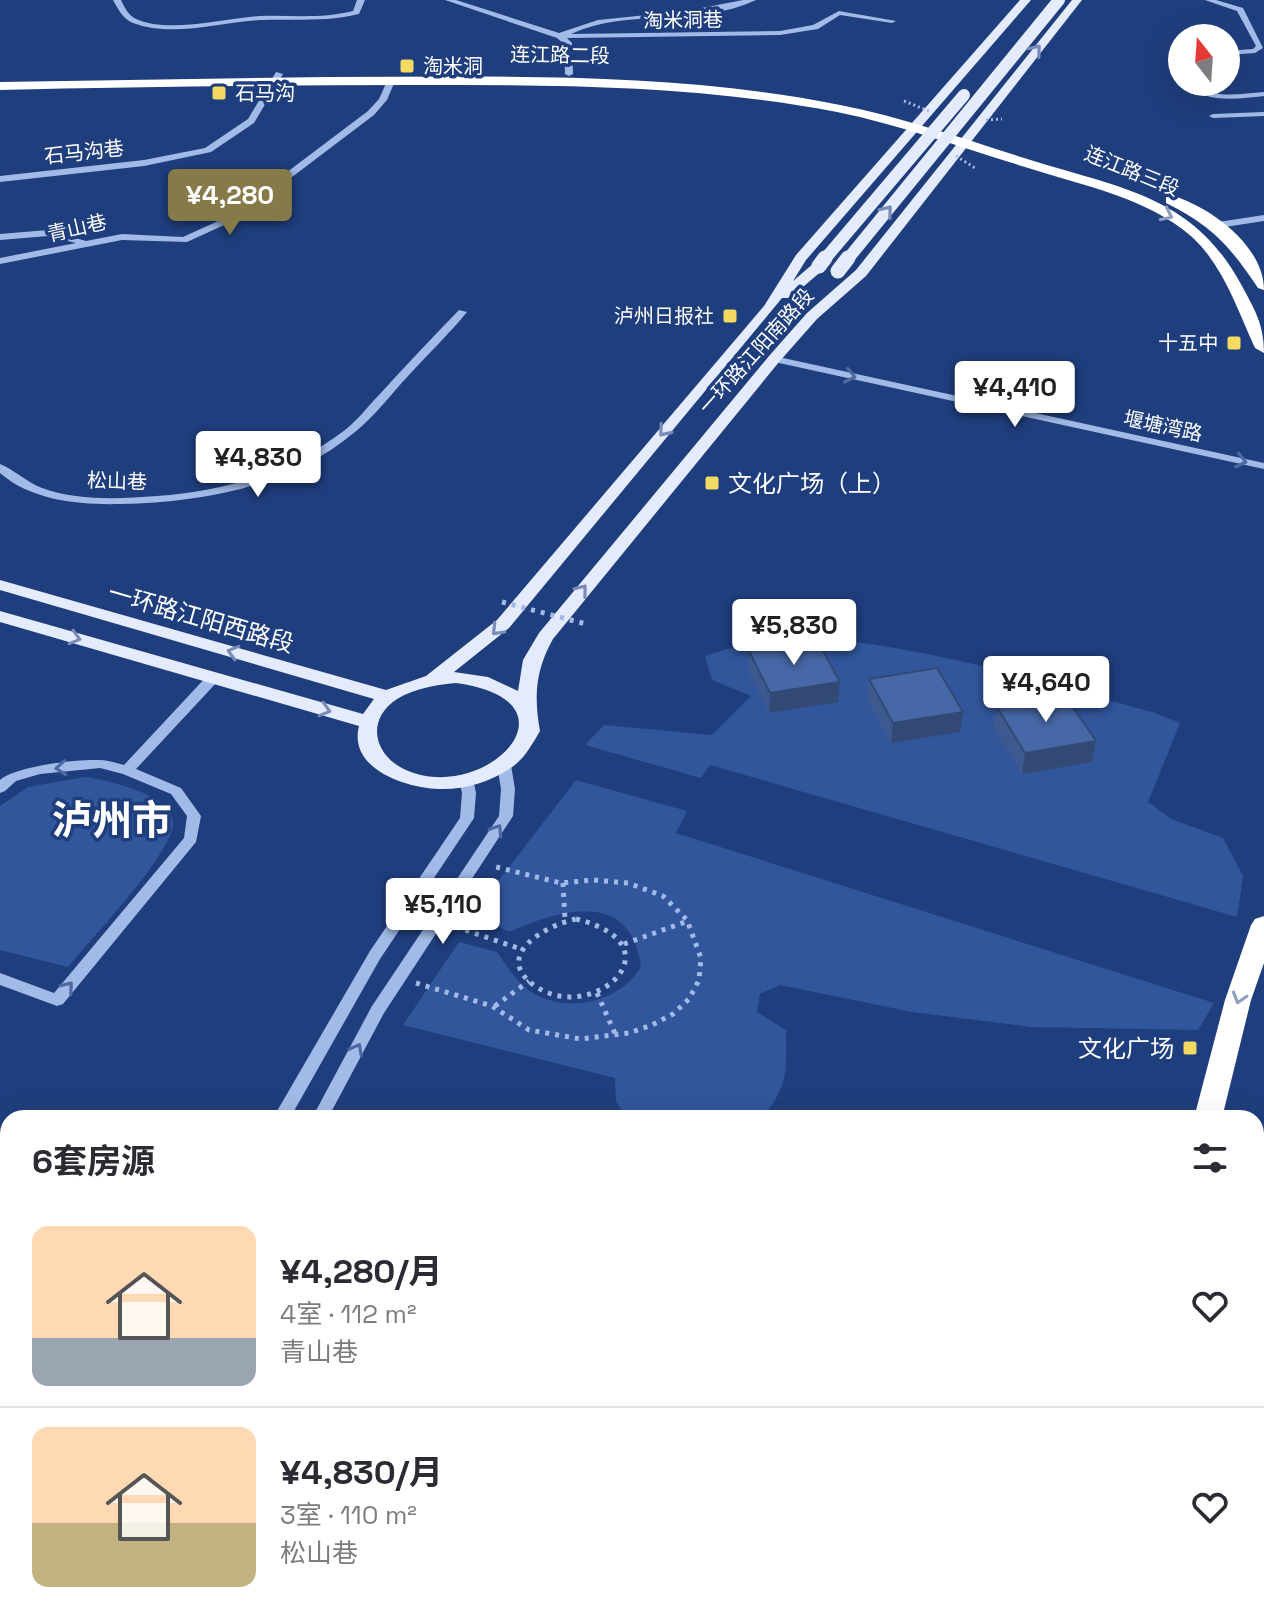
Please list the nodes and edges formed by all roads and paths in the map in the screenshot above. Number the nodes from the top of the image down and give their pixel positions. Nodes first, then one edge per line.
1 (117, 0) edge
2 (361, 0) edge
3 (449, 0) edge
4 (752, 0) edge
5 (1026, 0) edge
6 (1044, 0) edge
7 (1059, 0) edge
8 (1077, 0) edge
9 (1209, 0) edge
10 (892, 21) dead end
11 (560, 36) junction
12 (1240, 52) edge
13 (569, 74) junction
14 (0, 78) edge
15 (278, 78) junction
16 (391, 81) junction
17 (956, 83) junction
18 (0, 86) edge
19 (1004, 89) junction
20 (1264, 94) edge
21 (1240, 95) edge
22 (1264, 114) edge
23 (1213, 116) dead end
24 (922, 123) junction
25 (966, 138) junction
26 (889, 159) junction
27 (945, 166) junction
28 (0, 179) edge
29 (1264, 218) edge
30 (1218, 225) junction
31 (0, 237) edge
32 (84, 242) junction
33 (0, 261) edge
34 (1264, 285) edge
35 (769, 308) junction
36 (462, 312) dead end
37 (812, 316) junction
38 (1264, 348) edge
39 (774, 359) junction
40 (1264, 466) edge
41 (0, 467) edge
42 (0, 585) edge
43 (502, 602) dead end
44 (0, 616) edge
45 (586, 624) dead end
46 (213, 678) junction
47 (433, 679) junction
48 (388, 697) junction
49 (525, 707) junction
50 (368, 722) junction
51 (504, 765) junction
52 (127, 770) junction
53 (466, 779) junction
54 (0, 788) edge
55 (476, 863) junction
56 (563, 883) junction
57 (436, 920) junction
58 (565, 920) junction
59 (688, 921) junction
60 (1264, 925) edge
61 (624, 944) junction
62 (521, 949) junction
63 (399, 978) junction
64 (0, 979) edge
65 (529, 981) junction
66 (597, 993) junction
67 (495, 1006) junction
68 (616, 1036) junction
69 (286, 1110) edge
70 (324, 1110) edge
71 (1210, 1110) edge

1 - 2 street
3 - 11 street, 淘米洞巷
4 - 11 street
5 - 17 main road, 一环路江阳南路段
6 - 35 main road, bridge
37 -> 7 main road, bridge
19 -> 8 main road, 一环路江阳南路段
9 - 12 street
10 - 11 street, 淘米洞巷
11 - 13 street
13 - 15 highway, 连江路二段
13 - 24 highway, 连江路二段
14 - 15 highway, 连江路二段
15 - 16 highway, 连江路二段
15 - 18 highway, 连江路二段
15 - 28 street, 石马沟巷
16 - 24 highway, 连江路二段
16 - 32 street, 青山巷
17 - 19 main road
17 - 24 main road, 一环路江阳南路段
19 - 25 main road, 一环路江阳南路段
20 - 21 street
22 - 23 street
24 - 25 highway, 连江路二段
24 - 26 main road, 一环路江阳南路段
25 - 27 main road, 一环路江阳南路段
25 - 30 highway, 连江路三段
25 -> 38 highway, 连江路三段
26 - 27 main road
26 - 35 main road, 一环路江阳南路段
27 - 37 main road, 一环路江阳南路段
29 - 30 street
30 - 34 highway, 连江路三段
31 - 32 street
32 - 33 street, 青山巷
35 -> 47 main road, 一环路江阳南路段
36 - 41 street, 松山巷
37 - 39 main road, 一环路江阳南路段
39 -> 40 street, 堰塘湾路
49 -> 39 main road, 一环路江阳南路段
48 -> 42 main road, 一环路江阳西路段
43 - 45 path, bridge
44 -> 46 main road
46 -> 50 main road
46 - 52 street
47 - 48 main road
47 - 49 main road
48 - 50 main road
49 - 51 main road
50 - 53 main road
51 - 53 main road
55 -> 51 street
52 -> 54 street
64 -> 52 street
53 - 69 street
55 - 56 path
55 - 57 street
56 - 58 path
56 - 59 path
57 - 62 path
57 - 63 street
58 - 61 path
58 - 62 path
59 - 61 path
59 - 68 path
60 -> 71 highway
61 - 66 path
62 - 65 path
63 - 67 path
70 -> 63 street
65 - 66 path
65 - 67 path
66 - 68 path
67 - 68 path

